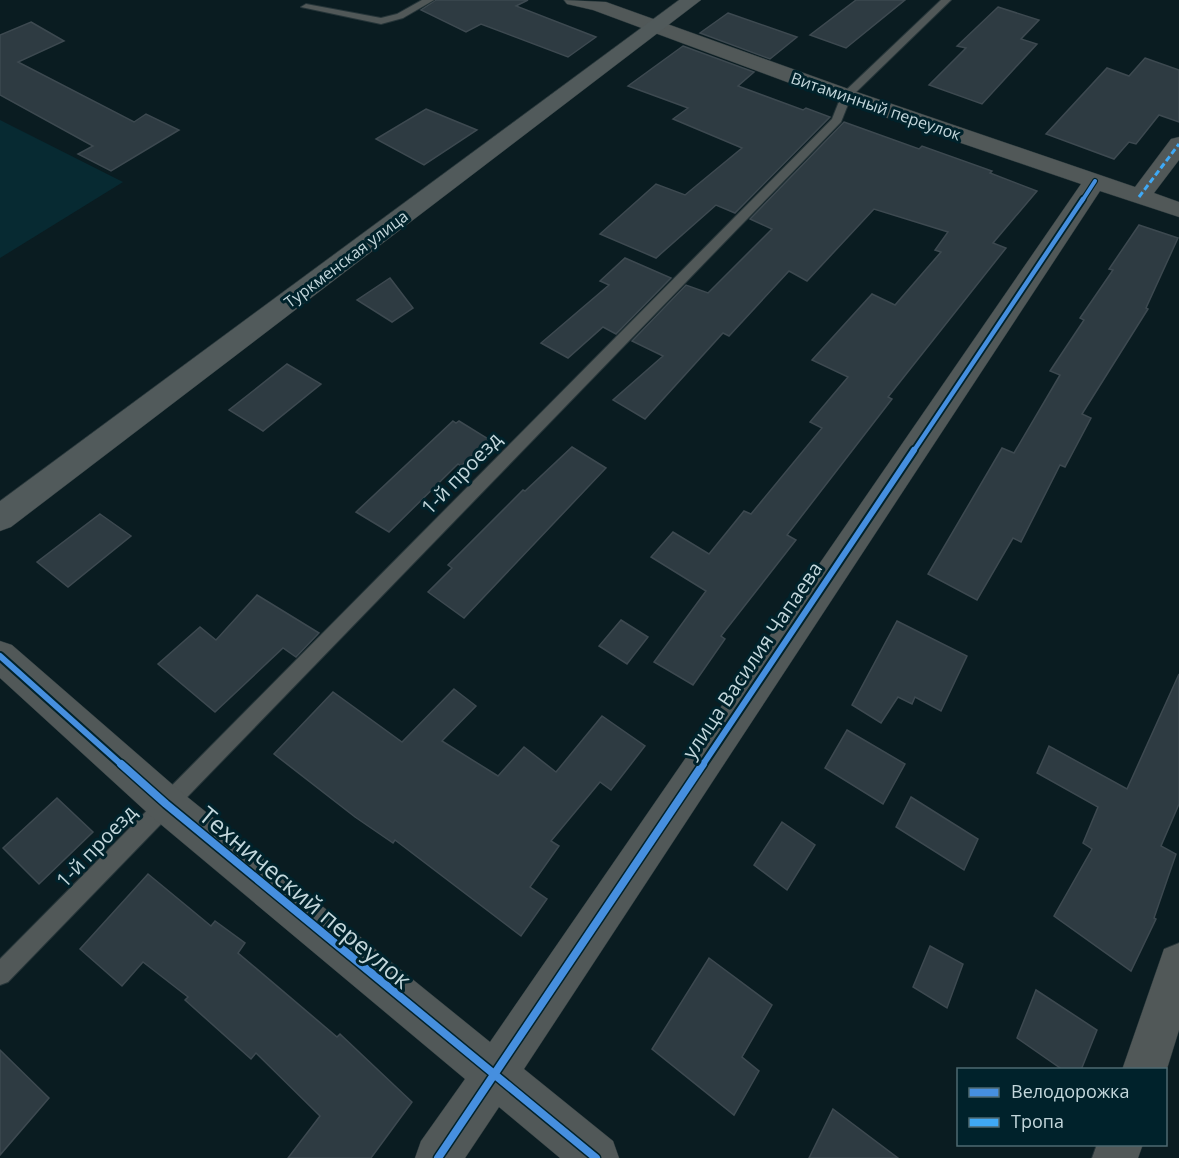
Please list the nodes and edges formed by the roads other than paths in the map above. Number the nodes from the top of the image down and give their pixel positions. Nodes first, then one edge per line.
1 (429, 0) edge
2 (574, 0) edge
3 (691, 0) edge
4 (946, 0) edge
5 (613, 6) edge
6 (306, 7) dead end
7 (655, 28) junction
8 (846, 96) junction
9 (1179, 144) edge
10 (1095, 181) junction
11 (1139, 197) junction
12 (1179, 210) edge
13 (0, 518) edge
14 (0, 656) edge
15 (166, 804) junction
16 (1179, 964) edge
17 (0, 974) edge
18 (1145, 1068) edge
19 (492, 1074) junction
20 (438, 1158) edge
21 (596, 1158) edge

1 - 6 lane
2 - 5 street, Витаминный переулок
3 - 7 main road, Туркменская улица
4 - 8 lane, 1-й проезд
5 - 7 street, Витаминный переулок
7 - 8 street, Витаминный переулок
7 - 13 main road, Туркменская улица
8 - 10 street, Витаминный переулок
8 - 15 lane, 1-й проезд
9 - 11 street
10 - 11 street, Витаминный переулок
10 - 19 street, улица Василия Чапаева
11 - 12 street, Витаминный переулок
14 - 15 street, Технический переулок
15 - 17 lane, 1-й проезд
15 - 19 street, Технический переулок
16 - 18 street
19 - 20 street, улица Василия Чапаева
19 - 21 street, Технический переулок

